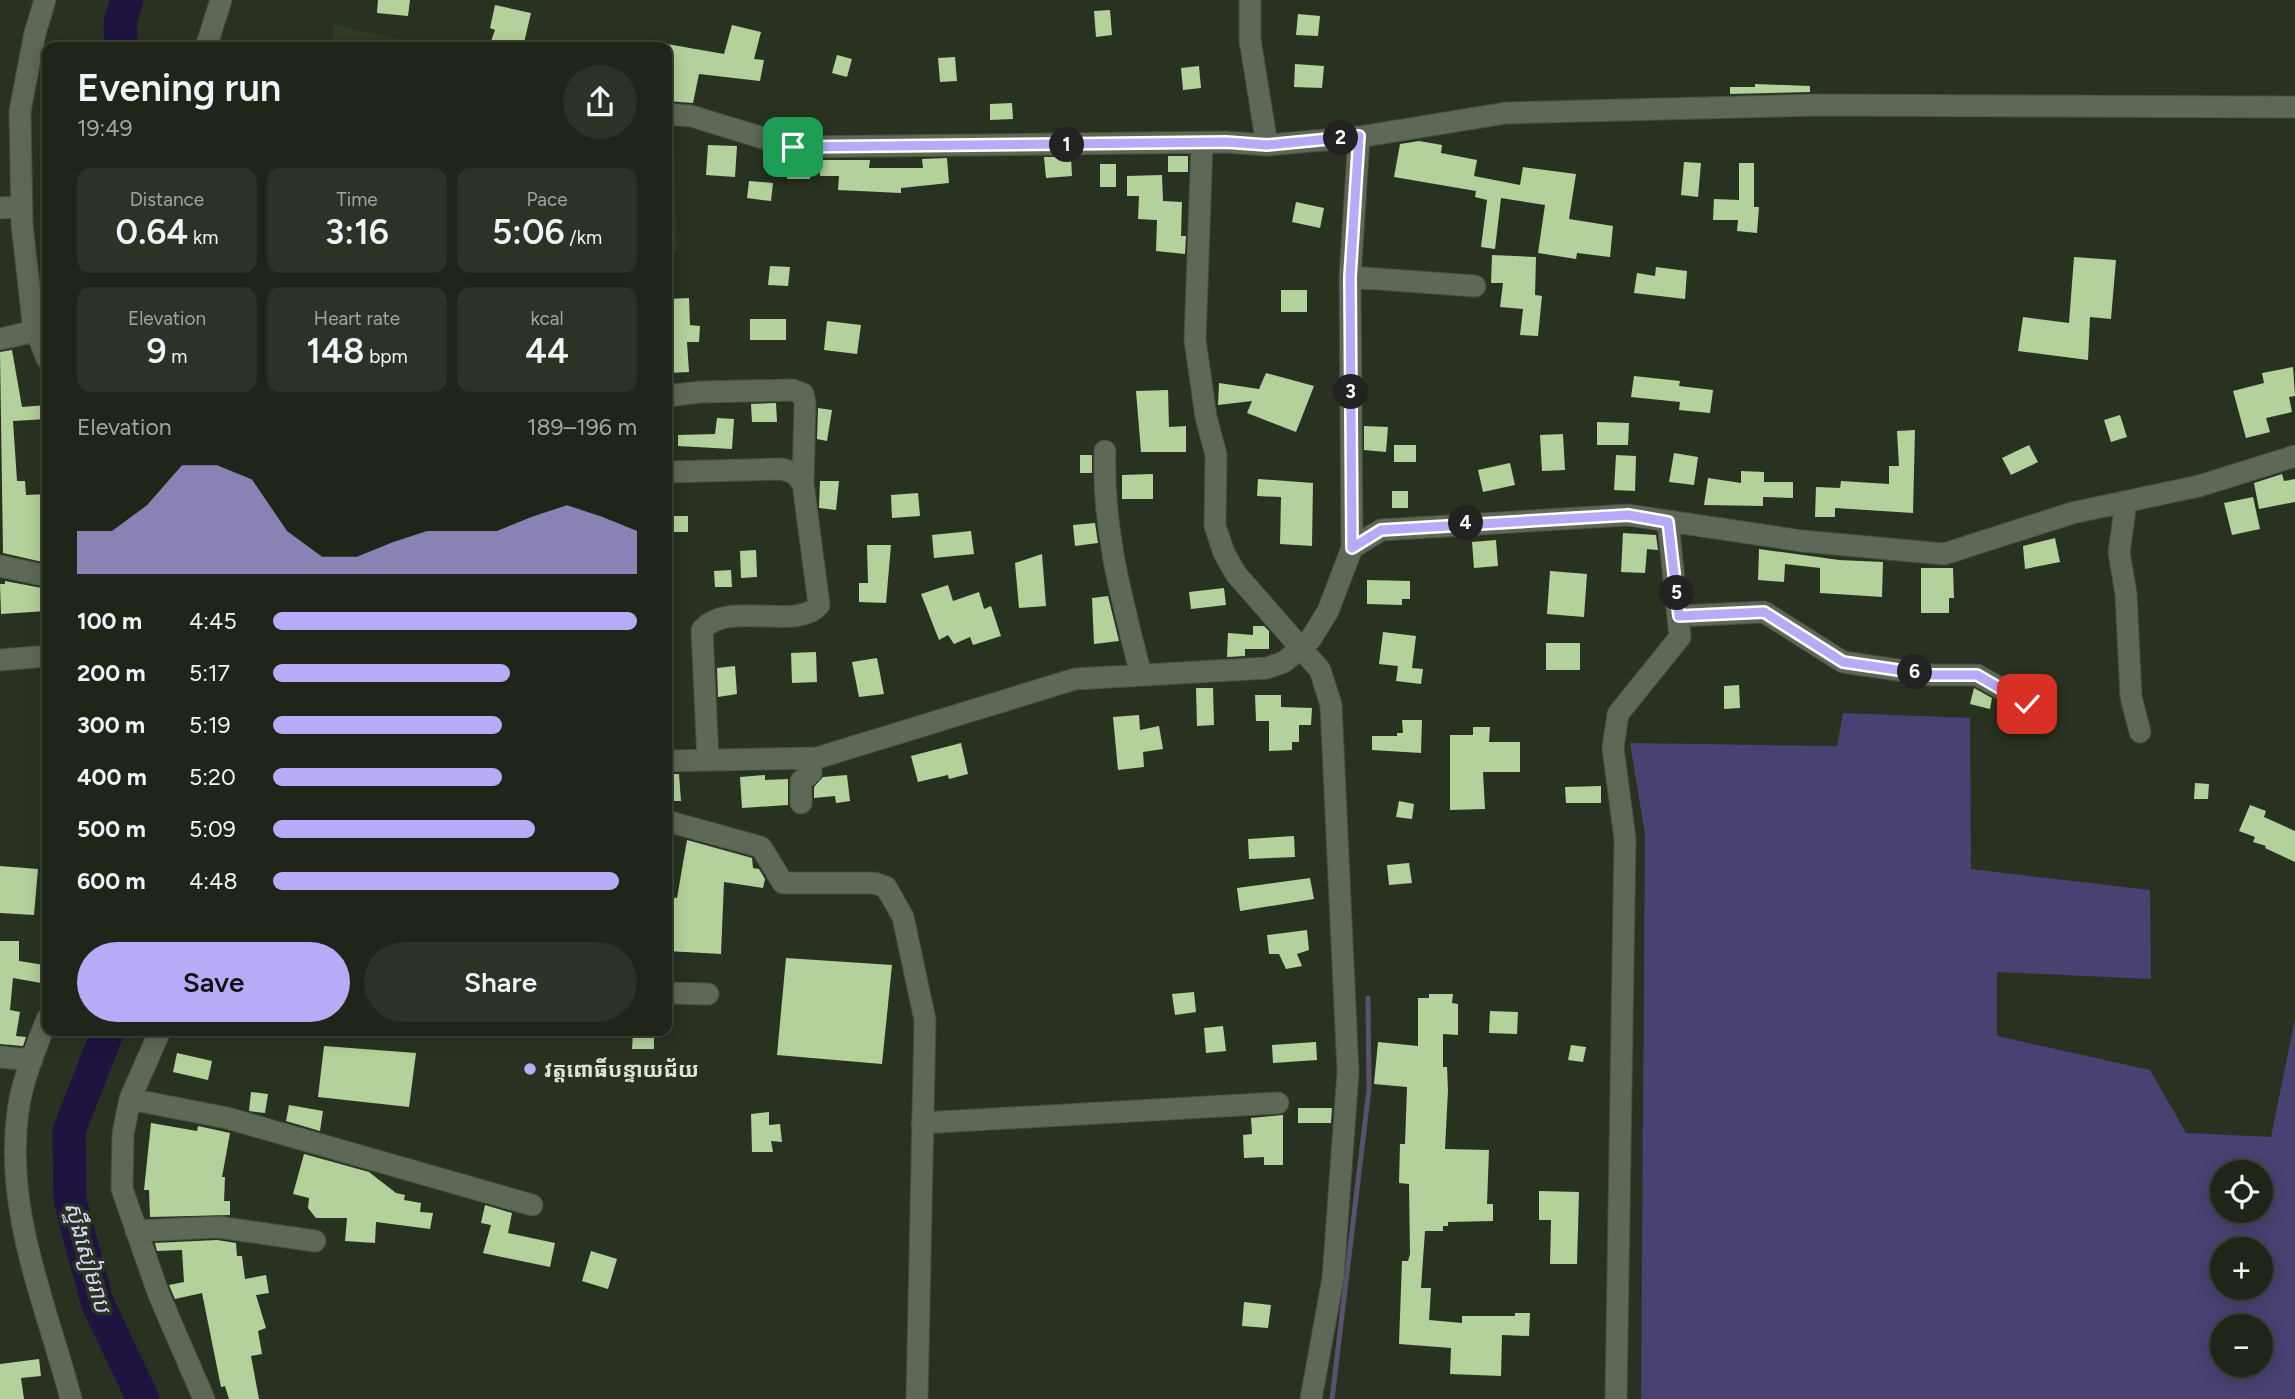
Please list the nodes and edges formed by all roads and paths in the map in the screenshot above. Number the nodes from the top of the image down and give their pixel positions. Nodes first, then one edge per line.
1 (45, 0) edge
2 (221, 0) edge
3 (1250, 0) edge
4 (208, 42) edge
5 (2295, 107) edge
6 (672, 114) edge
7 (1359, 136) junction
8 (1260, 141) junction
9 (1202, 144) junction
10 (22, 206) junction
11 (0, 208) edge
12 (1350, 277) junction
13 (1475, 286) dead end
14 (35, 331) junction
15 (0, 339) edge
16 (42, 347) edge
17 (672, 395) edge
18 (1105, 451) dead end
19 (2295, 456) edge
20 (672, 472) edge
21 (803, 483) junction
22 (2126, 503) junction
23 (1668, 522) junction
24 (1352, 548) junction
25 (0, 566) edge
26 (42, 575) edge
27 (1679, 616) junction
28 (1305, 644) junction
29 (42, 656) edge
30 (0, 660) edge
31 (1141, 675) junction
32 (2027, 704) dead end
33 (2140, 732) dead end
34 (811, 758) junction
35 (708, 760) junction
36 (672, 761) edge
37 (802, 803) dead end
38 (672, 822) edge
39 (672, 993) edge
40 (708, 994) dead end
41 (42, 1033) edge
42 (158, 1036) edge
43 (0, 1057) edge
44 (32, 1060) junction
45 (130, 1099) junction
46 (1278, 1103) dead end
47 (9, 1109) edge
48 (922, 1123) junction
49 (531, 1205) dead end
50 (136, 1231) junction
51 (315, 1241) dead end
52 (71, 1399) edge
53 (204, 1399) edge
54 (917, 1399) edge
55 (1311, 1399) edge
56 (1616, 1399) edge

1 - 10 street
2 - 4 street
3 - 8 street
5 - 7 street
6 - 9 street
7 - 8 street
7 - 12 street
8 - 9 street
9 - 28 street
10 - 11 street
10 - 14 street
12 - 13 street
12 - 24 street
14 - 15 street
14 - 16 street
17 - 21 street
18 - 31 street
19 - 22 street
20 - 21 street
21 - 35 street
22 - 23 street
22 - 33 street
23 - 24 street
23 - 27 street
24 - 28 street
25 - 26 street
27 - 32 street
27 - 56 street
28 - 31 street
28 - 55 street
29 - 30 street
31 - 34 street
34 - 35 street
34 - 37 street
35 - 36 street
38 - 48 street
39 - 40 street
41 - 44 street
42 - 45 street
43 - 44 street
44 - 47 street
45 - 49 street
45 - 50 street
46 - 48 street
47 - 52 street
48 - 54 street
50 - 51 street
50 - 53 street

